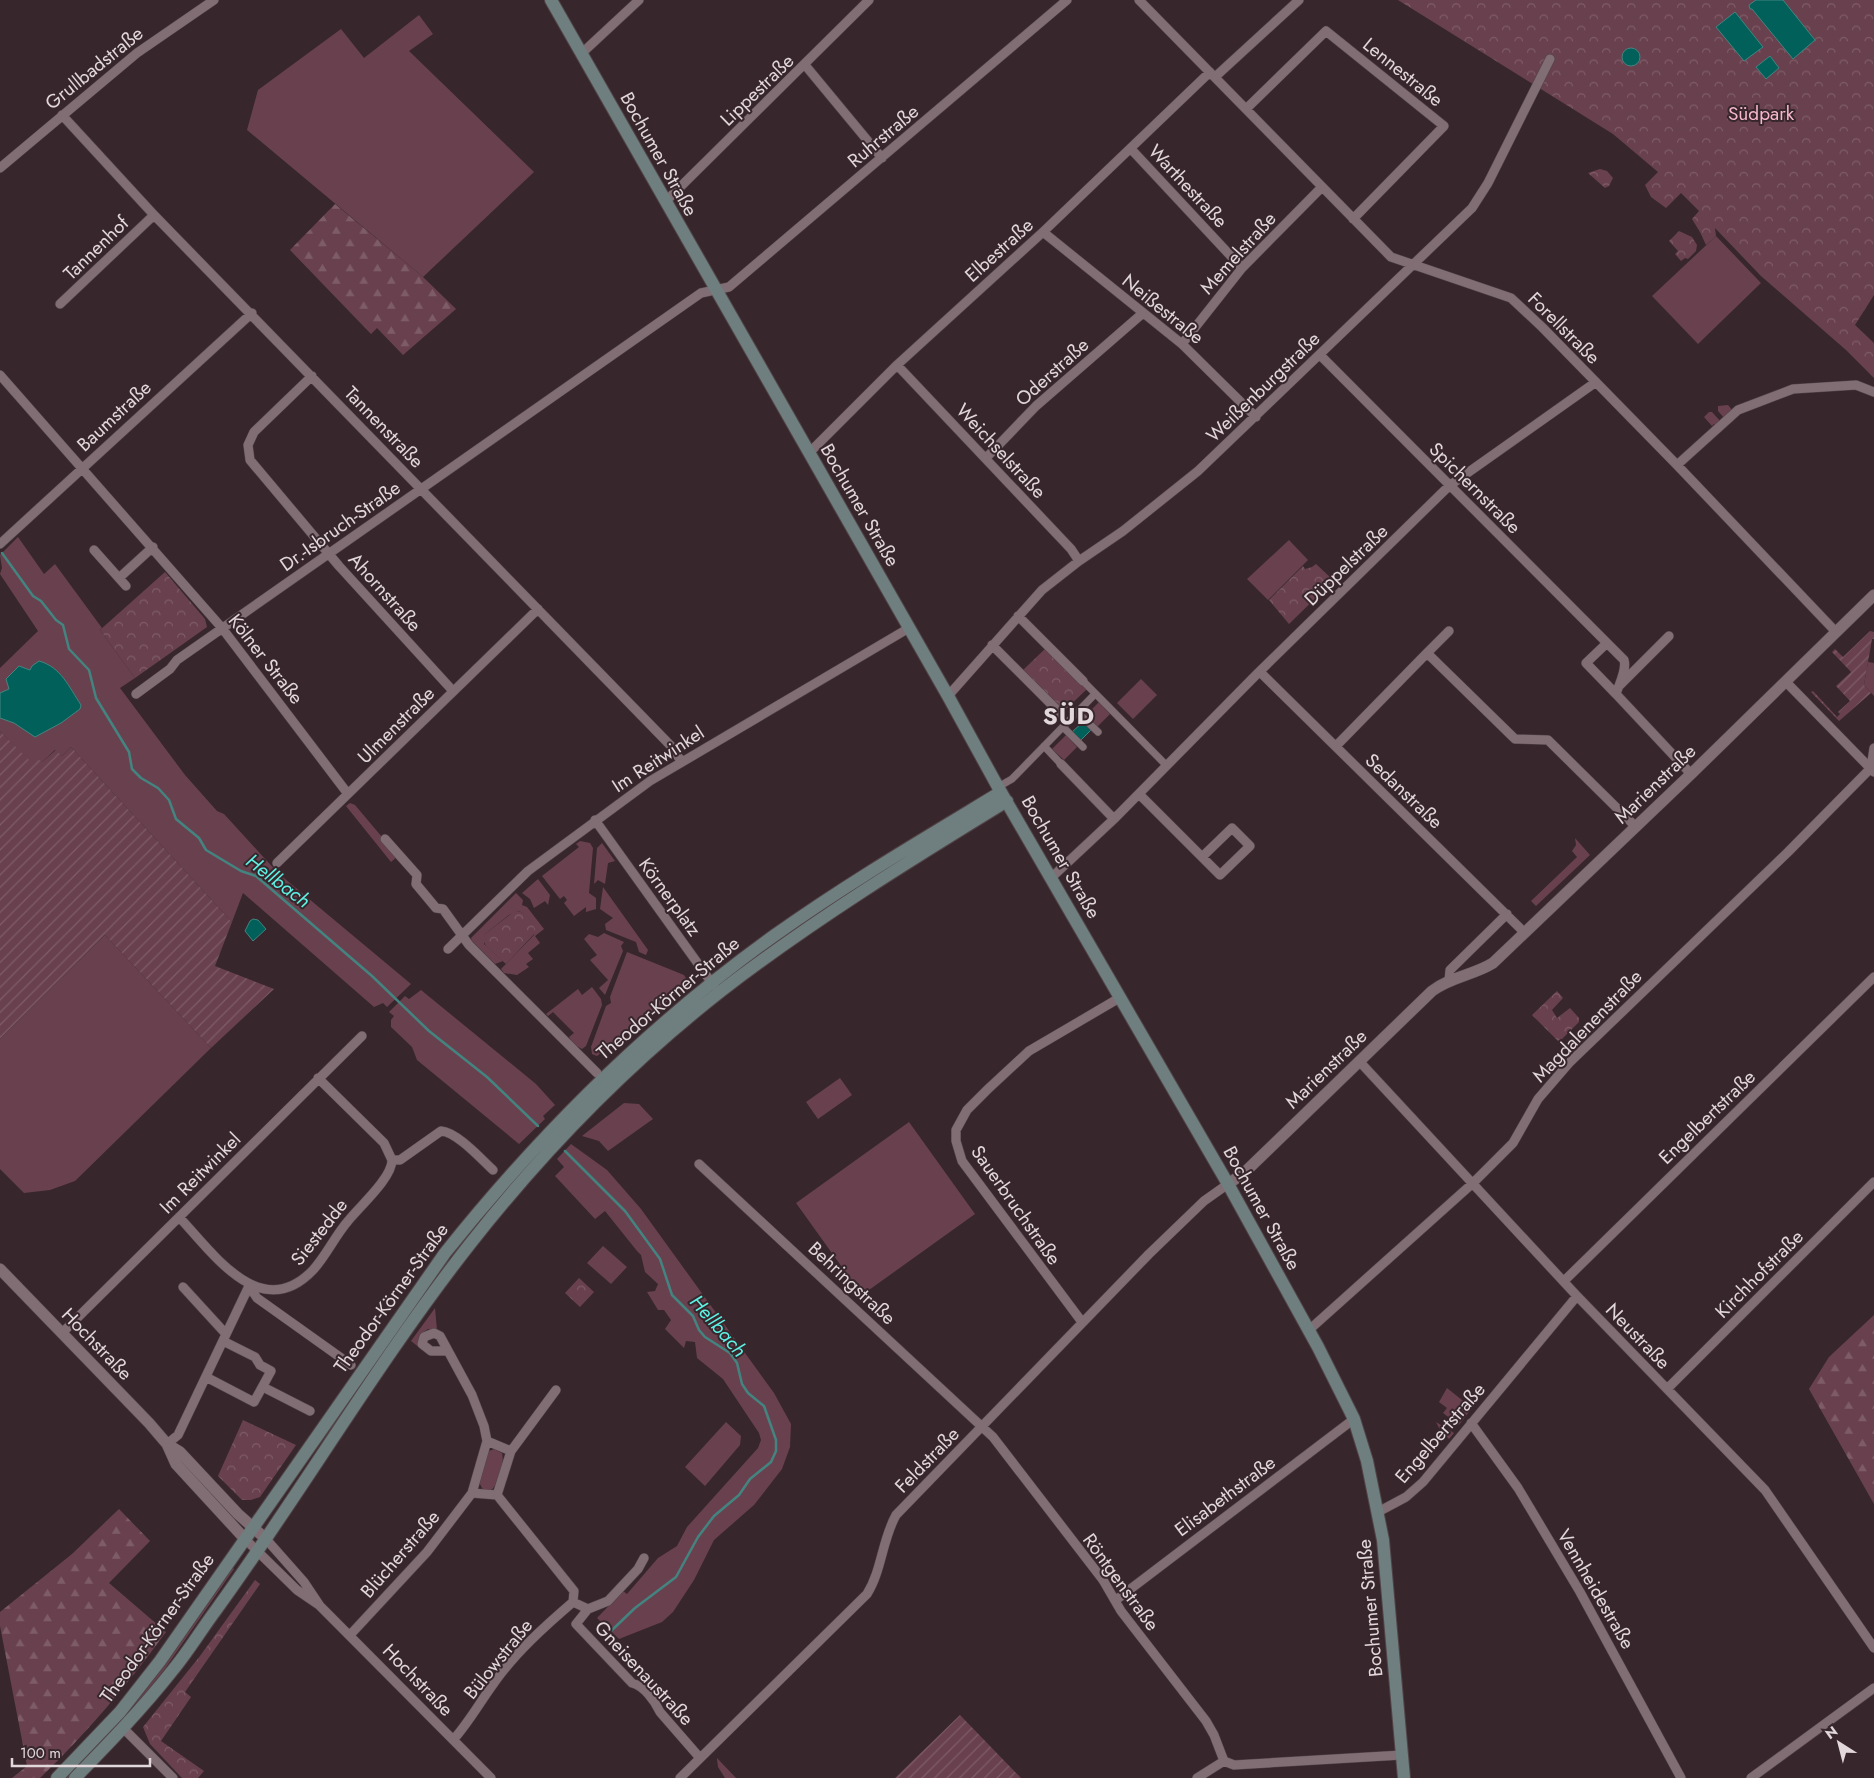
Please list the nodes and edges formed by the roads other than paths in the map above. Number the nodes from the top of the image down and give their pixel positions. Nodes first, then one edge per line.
1 (214, 0) edge
2 (551, 0) edge
3 (639, 0) edge
4 (869, 0) edge
5 (1067, 0) edge
6 (1139, 0) edge
7 (1299, 0) edge
8 (582, 53) junction
9 (1550, 59) dead end
10 (805, 65) junction
11 (1212, 74) junction
12 (1246, 109) junction
13 (62, 115) junction
14 (1131, 149) junction
15 (882, 158) junction
16 (0, 168) edge
17 (1321, 188) junction
18 (665, 202) junction
19 (154, 214) junction
20 (1352, 219) junction
21 (1044, 232) junction
22 (1412, 266) junction
23 (1242, 268) junction
24 (715, 290) junction
25 (60, 304) dead end
26 (252, 313) junction
27 (1143, 313) junction
28 (1182, 344) junction
29 (1320, 355) junction
30 (896, 365) junction
31 (0, 375) edge
32 (312, 376) junction
33 (1596, 382) junction
34 (1874, 392) edge
35 (1256, 417) junction
36 (809, 453) junction
37 (986, 458) junction
38 (1677, 465) junction
39 (82, 468) junction
40 (1449, 486) junction
41 (421, 488) junction
42 (0, 544) edge
43 (153, 547) junction
44 (94, 550) dead end
45 (329, 553) junction
46 (1079, 561) junction
47 (119, 578) junction
48 (126, 586) dead end
49 (1874, 595) edge
50 (538, 609) junction
51 (1018, 616) junction
52 (222, 628) junction
53 (909, 628) junction
54 (1449, 631) dead end
55 (1836, 632) junction
56 (1669, 636) dead end
57 (1607, 643) junction
58 (992, 645) junction
59 (1427, 653) junction
60 (1260, 672) junction
61 (1083, 681) joint
62 (1786, 682) junction
63 (453, 691) junction
64 (1617, 691) junction
65 (136, 694) dead end
66 (1095, 694) junction
67 (948, 696) junction
68 (1077, 712) junction
69 (1060, 713) joint
70 (1066, 724) junction
71 (1098, 732) dead end
72 (1044, 746) junction
73 (1336, 746) junction
74 (1083, 747) dead end
75 (1874, 748) edge
76 (682, 762) junction
77 (1061, 764) joint
78 (1167, 766) junction
79 (1872, 770) edge
80 (1691, 774) junction
81 (1002, 793) junction
82 (348, 794) junction
83 (1139, 794) junction
84 (1114, 819) junction
85 (595, 820) junction
86 (1636, 827) junction
87 (386, 839) dead end
88 (1202, 857) junction
89 (277, 863) dead end
90 (1052, 877) junction
91 (1507, 914) junction
92 (1525, 933) junction
93 (463, 935) junction
94 (448, 949) dead end
95 (1874, 977) edge
96 (1449, 981) junction
97 (715, 988) junction
98 (1121, 997) junction
99 (362, 1036) dead end
100 (1359, 1061) junction
101 (596, 1073) dead end
102 (318, 1078) junction
103 (392, 1160) junction
104 (699, 1164) dead end
105 (493, 1170) dead end
106 (1874, 1182) edge
107 (1473, 1183) junction
108 (1228, 1184) junction
109 (179, 1217) junction
110 (0, 1269) edge
111 (1564, 1281) junction
112 (249, 1286) junction
113 (183, 1287) dead end
114 (1577, 1296) junction
115 (1082, 1322) junction
116 (1309, 1330) junction
117 (62, 1333) junction
118 (225, 1337) junction
119 (448, 1352) dead end
120 (351, 1365) dead end
121 (206, 1377) junction
122 (263, 1387) junction
123 (1667, 1389) junction
124 (556, 1390) dead end
125 (310, 1411) dead end
126 (1354, 1419) junction
127 (1471, 1422) junction
128 (982, 1427) junction
129 (487, 1441) junction
130 (167, 1444) junction
131 (511, 1452) junction
132 (472, 1493) junction
133 (497, 1495) junction
134 (1378, 1512) junction
135 (254, 1527) junction
136 (245, 1539) junction
137 (266, 1539) junction
138 (258, 1551) junction
139 (644, 1558) dead end
140 (1116, 1600) junction
141 (573, 1602) junction
142 (320, 1606) junction
143 (588, 1609) junction
144 (350, 1635) junction
145 (1874, 1648) edge
146 (1874, 1688) edge
147 (123, 1728) junction
148 (453, 1740) junction
149 (1402, 1755) junction
150 (700, 1758) junction
151 (1224, 1761) junction
152 (57, 1778) edge
153 (75, 1778) edge
154 (173, 1778) edge
155 (491, 1778) edge
156 (680, 1778) edge
157 (1197, 1778) edge
158 (1404, 1778) edge
159 (1681, 1778) edge
160 (1751, 1778) edge

1 - 13 street, Grullbadstraße
2 - 8 main road, Bochumer Straße
3 - 8 street
4 - 10 street, Lippestraße
5 - 15 street, Ruhrstraße
6 - 11 street, Forellstraße
7 - 11 street
8 - 18 main road, Bochumer Straße
9 - 22 street, Weißenburgstraße
10 - 15 street
10 - 18 street, Lippestraße
11 - 12 street, Forellstraße
11 - 14 street, Elbestraße
12 - 17 street, Forellstraße
12 - 20 street, Lennestraße
13 - 16 street, Grullbadstraße
13 - 19 street, Tannenstraße
14 - 21 street, Elbestraße
14 - 23 street, Warthestraße
15 - 24 street, Ruhrstraße
17 - 20 street, Forellstraße
17 - 23 street, Memelstraße
18 - 24 main road, Bochumer Straße
19 - 25 street, Tannenhof
19 - 26 street, Tannenstraße
20 - 22 street, Forellstraße
21 - 27 street, Neißestraße
21 - 30 street, Elbestraße
22 - 29 street, Weißenburgstraße
22 - 33 street, Forellstraße
23 - 28 street, Memelstraße
24 - 36 main road, Bochumer Straße
24 - 41 street, Dr.-Isbruch-Straße
26 - 32 street, Tannenstraße
26 - 39 street, Baumstraße
27 - 28 street, Neißestraße
27 - 37 street, Oderstraße
28 - 35 street, Neißestraße
29 - 35 street, Weißenburgstraße
29 - 40 street, Spichernstraße
30 - 36 street, Elbestraße
30 - 37 street, Weichselstraße
31 - 39 street, Kölner Straße
32 - 41 street, Tannenstraße
32 - 45 street, Ahornstraße
33 - 38 street, Forellstraße
33 - 40 street, Düppelstraße
34 - 38 street
35 - 46 street, Weißenburgstraße
36 - 53 main road, Bochumer Straße
37 - 46 street, Weichselstraße
38 - 55 street, Forellstraße
39 - 42 street, Baumstraße
39 - 43 street, Kölner Straße
40 - 57 street, Spichernstraße
40 - 60 street, Düppelstraße
41 - 45 street, Dr.-Isbruch-Straße
41 - 50 street, Tannenstraße
43 - 47 street
43 - 52 street, Kölner Straße
44 - 47 street
45 - 52 street, Dr.-Isbruch-Straße
45 - 63 street, Ahornstraße
46 - 51 street, Weißenburgstraße
47 - 48 street
49 - 55 street, Marienstraße
50 - 63 street, Ulmenstraße
50 - 76 street, Tannenstraße
51 - 58 street, Weißenburgstraße
51 - 61 street
52 - 65 street, Dr.-Isbruch-Straße
52 - 82 street, Kölner Straße
53 - 67 main road, Bochumer Straße
53 - 76 street, Im Reitwinkel
54 - 59 street
55 - 62 street, Marienstraße
56 - 64 street
57 - 64 street, Spichernstraße
57 - 64 street
58 - 67 street, Weißenburgstraße
58 - 69 street
59 - 73 street
59 - 86 street
60 - 73 street, Sedanstraße
60 - 78 street, Düppelstraße
61 - 66 street
62 - 79 street
62 - 80 street, Marienstraße
63 - 82 street, Ulmenstraße
64 - 80 street
66 - 68 street
66 - 78 street
67 - 81 main road, Bochumer Straße
68 - 70 street
68 - 71 street
69 - 70 street
70 - 72 street
70 - 74 street
72 - 77 street
72 - 81 street
73 - 91 street, Sedanstraße
75 - 79 street
76 - 85 street, Im Reitwinkel
77 - 84 street
78 - 83 street, Düppelstraße
79 - 107 street, Magdalenenstraße
80 - 86 street, Marienstraße
81 - 90 main road, Bochumer Straße
81 - 97 main road, Theodor-Körner-Straße
82 - 89 street, Ulmenstraße
83 - 84 street, Düppelstraße
83 - 88 street
84 - 90 street, Düppelstraße
85 - 93 street, Im Reitwinkel
85 - 97 street, Körnerplatz
86 - 92 street, Marienstraße
87 - 93 street
88 - 88 street
90 - 98 main road, Bochumer Straße
91 - 92 street, Sedanstraße
91 - 96 street, Marienstraße
92 - 96 street, Marienstraße
93 - 94 street, Im Reitwinkel
93 - 101 street
95 - 111 street, Engelbertstraße
96 - 100 street, Marienstraße
97 - 135 main road, Theodor-Körner-Straße
97 - 137 main road, Theodor-Körner-Straße
98 - 108 main road, Bochumer Straße
98 - 115 street, Sauerbruchstraße
99 - 102 street, Im Reitwinkel
100 - 107 street, Neustraße
100 - 108 street, Marienstraße
102 - 103 street
102 - 109 street, Im Reitwinkel
103 - 105 street
103 - 112 street, Siestedde
104 - 128 street, Behringstraße
106 - 123 street, Kirchhofstraße
107 - 111 street, Neustraße
107 - 116 street, Magdalenenstraße
108 - 115 street, Feldstraße
108 - 116 main road, Bochumer Straße
109 - 112 street
109 - 117 street, Im Reitwinkel
110 - 117 street, Hochstraße
111 - 114 street, Neustraße
112 - 118 street
112 - 120 street
113 - 118 street
114 - 123 street, Neustraße
114 - 127 street, Engelbertstraße
115 - 128 street, Feldstraße
116 - 126 main road, Bochumer Straße
117 - 130 street, Hochstraße
118 - 121 street
118 - 122 street
119 - 129 street
121 - 122 street
121 - 130 street
122 - 125 street
123 - 145 street, Neustraße
124 - 131 street
126 - 134 main road, Bochumer Straße
126 - 140 street, Elisabethstraße
127 - 134 street, Engelbertstraße
127 - 159 street, Vennheidestraße
128 - 140 street, Röntgenstraße
128 - 150 street, Feldstraße
129 - 131 street
129 - 132 street, Blücherstraße
130 - 135 street, Hochstraße
130 - 136 street, Hochstraße
131 - 133 street
132 - 133 street
132 - 144 street, Blücherstraße
133 - 141 street
134 - 149 main road, Bochumer Straße
135 - 136 main road, Theodor-Körner-Straße
135 - 137 street, Hochstraße
136 - 138 street, Hochstraße
136 - 152 main road, Theodor-Körner-Straße
137 - 138 main road, Theodor-Körner-Straße
137 - 142 street, Hochstraße
138 - 142 street, Hochstraße
138 - 147 main road, Theodor-Körner-Straße
139 - 143 street, Gneisenaustraße
140 - 151 street, Röntgenstraße
141 - 143 street, Gneisenaustraße
141 - 148 street, Bülowstraße
142 - 144 street, Hochstraße
143 - 150 street, Gneisenaustraße
144 - 148 street, Hochstraße
146 - 160 street
147 - 153 main road, Theodor-Körner-Straße
147 - 154 street
148 - 155 street, Hochstraße
149 - 151 street
149 - 158 main road, Bochumer Straße
150 - 156 street, Feldstraße
151 - 157 street

